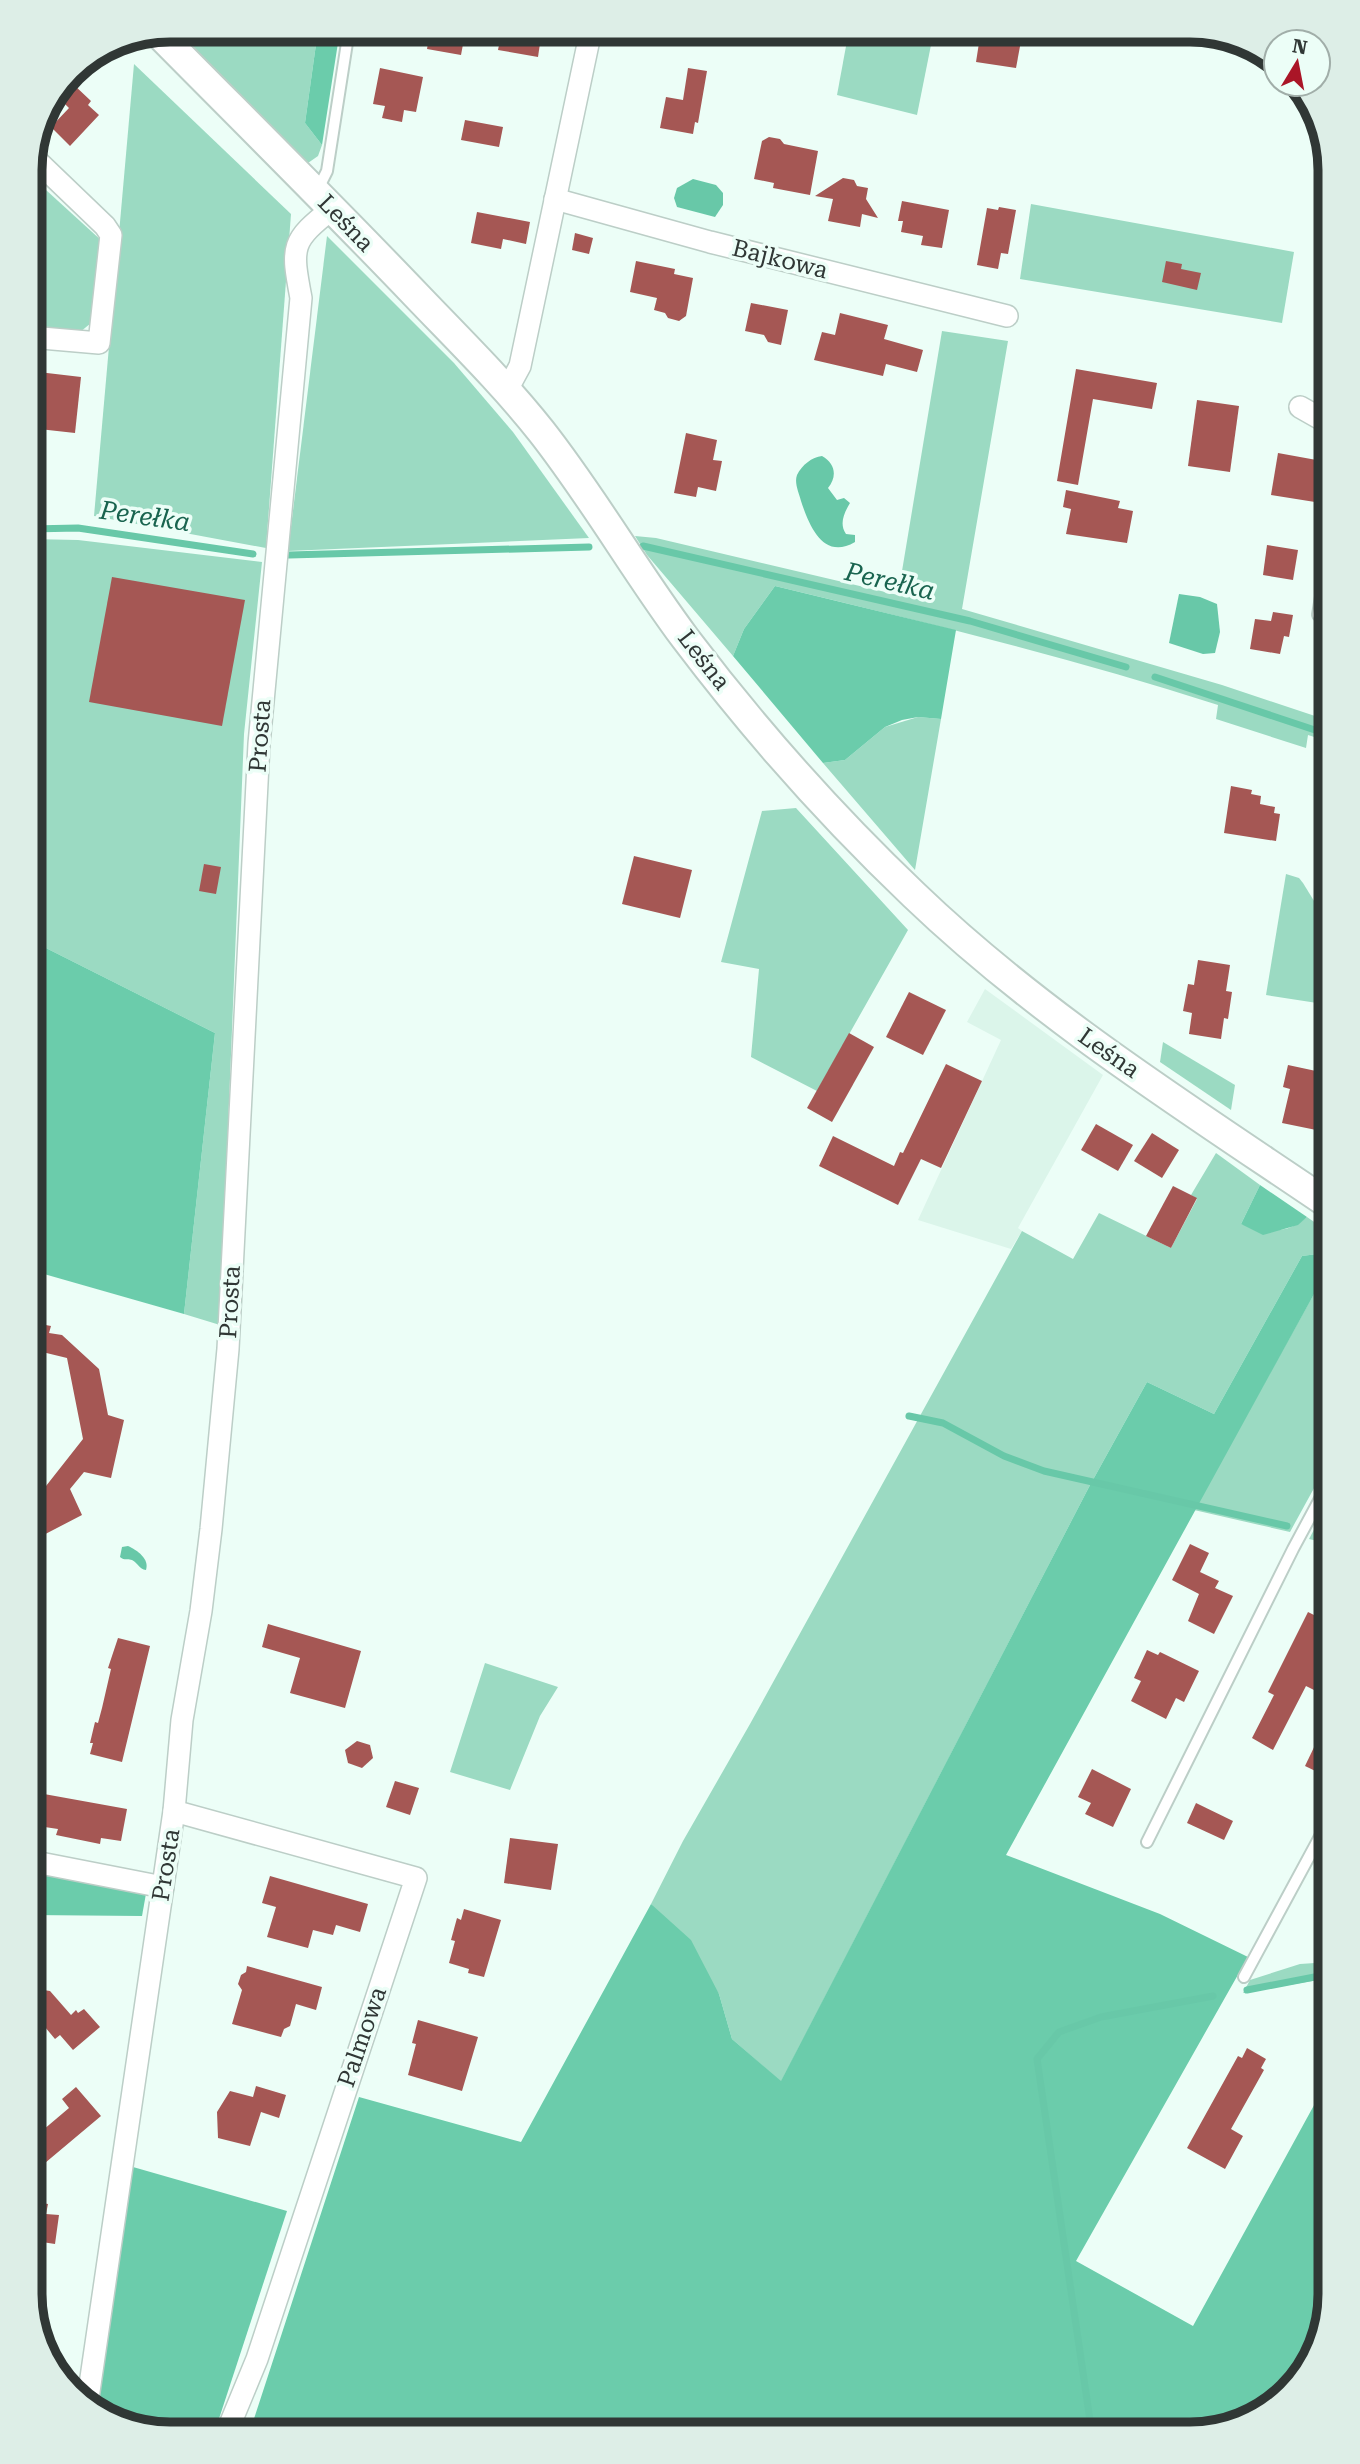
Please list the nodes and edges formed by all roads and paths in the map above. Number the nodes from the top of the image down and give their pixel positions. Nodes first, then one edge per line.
1 (167, 42) edge
2 (347, 42) edge
3 (588, 42) edge
4 (42, 166) edge
5 (323, 199) junction
6 (555, 199) junction
7 (1007, 316) dead end
8 (42, 338) edge
9 (507, 390) junction
10 (1300, 407) dead end
11 (1318, 417) edge
12 (1318, 1197) edge
13 (1318, 1502) edge
14 (174, 1811) junction
15 (1318, 1840) edge
16 (1147, 1842) dead end
17 (42, 1863) edge
18 (163, 1887) junction
19 (1244, 1977) dead end
20 (89, 2393) edge
21 (231, 2422) edge

1 - 5 street, Leśna
2 - 5 lane
3 - 6 street
4 - 8 street
5 - 9 street, Leśna
5 - 14 street, Prosta
6 - 7 street, Bajkowa
6 - 9 street
9 - 12 street, Leśna
10 - 11 street
13 - 16 lane
14 - 18 street, Prosta
14 - 21 street, Palmowa
15 - 19 lane
17 - 18 street
18 - 20 street, Prosta

